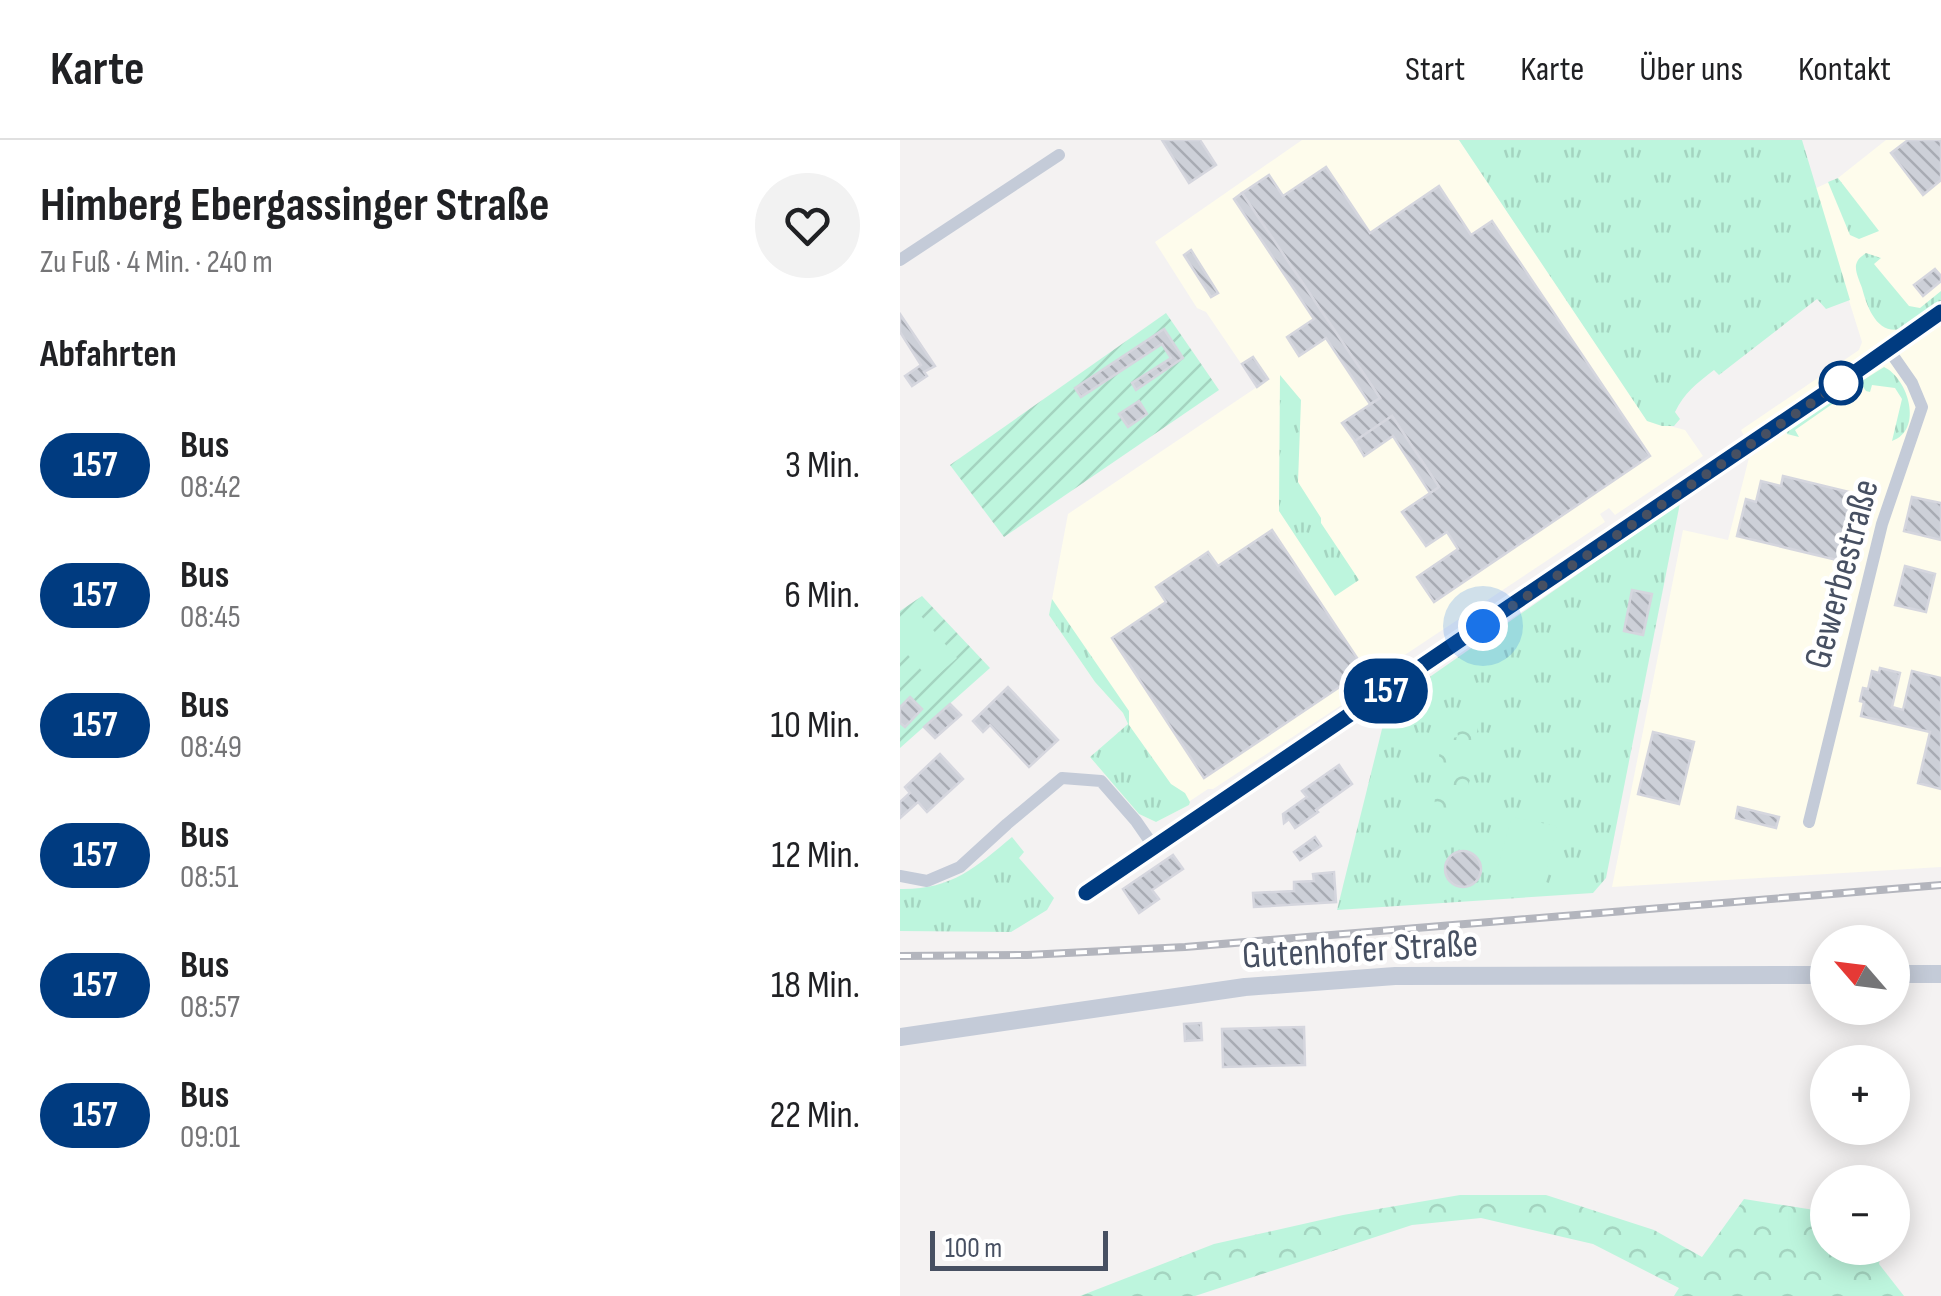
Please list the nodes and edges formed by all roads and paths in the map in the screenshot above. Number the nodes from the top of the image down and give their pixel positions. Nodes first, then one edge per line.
1 (1059, 155) dead end
2 (900, 260) edge
3 (1941, 312) edge
4 (1888, 350) junction
5 (1809, 822) dead end
6 (1154, 847) junction
7 (900, 876) edge
8 (1086, 893) dead end
9 (1810, 974) edge
10 (1910, 974) edge
11 (1941, 974) edge
12 (900, 1037) edge

1 - 2 street
3 - 4 street
4 - 5 street, Gewerbestraße
4 - 6 street
6 - 7 street
6 - 8 street
9 - 12 street, Gutenhofer Straße
10 - 11 street

